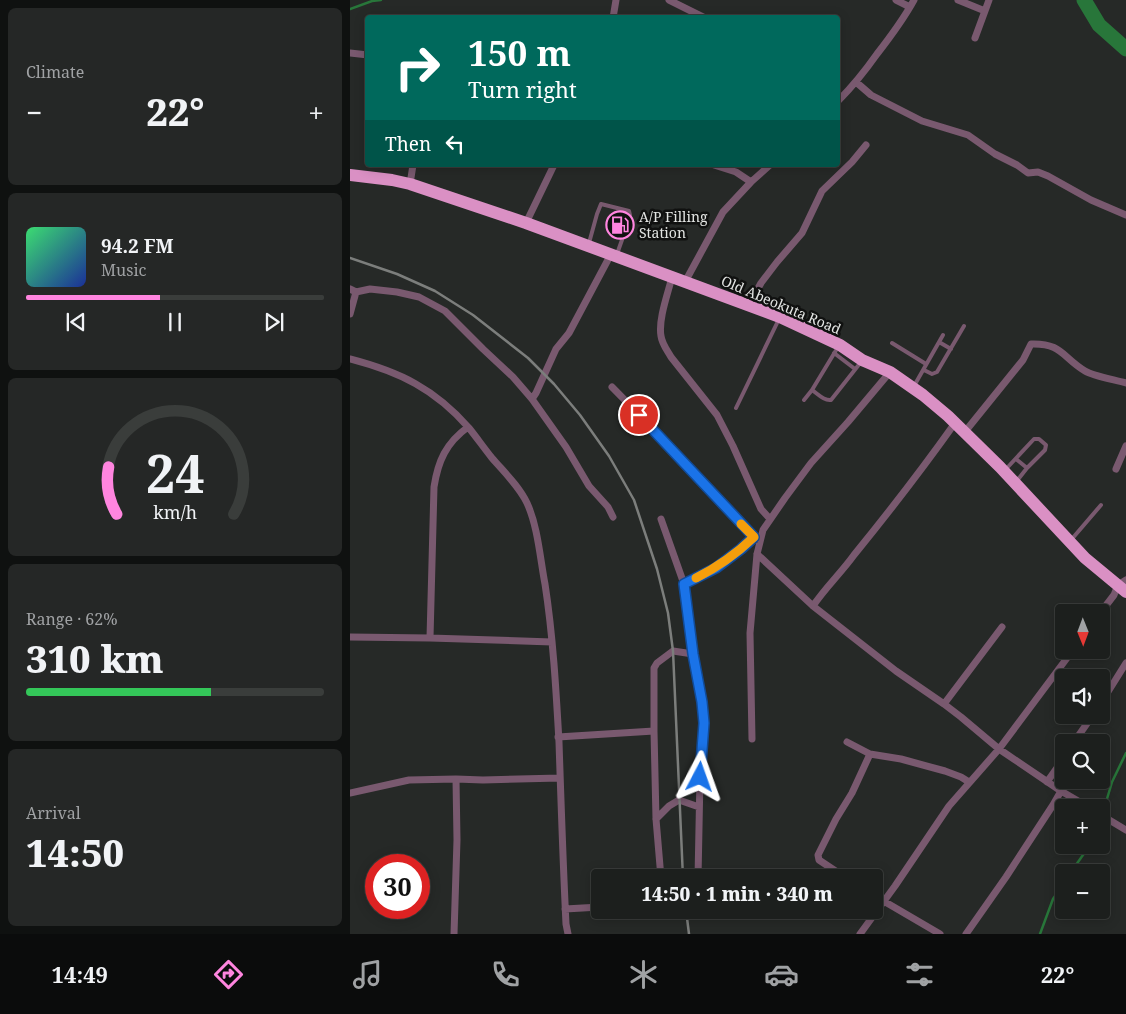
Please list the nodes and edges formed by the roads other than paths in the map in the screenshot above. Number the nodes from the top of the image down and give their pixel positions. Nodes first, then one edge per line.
1 (616, 0) edge
2 (669, 0) edge
3 (896, 0) edge
4 (914, 0) edge
5 (958, 0) edge
6 (989, 0) edge
7 (910, 8) junction
8 (985, 11) junction
9 (614, 15) edge
10 (700, 15) edge
11 (975, 38) dead end
12 (350, 53) edge
13 (365, 55) edge
14 (856, 82) junction
15 (840, 99) edge
16 (866, 145) dead end
17 (413, 167) edge
18 (553, 167) edge
19 (720, 167) edge
20 (768, 167) edge
21 (350, 175) edge
22 (751, 182) junction
23 (410, 184) junction
24 (1126, 215) edge
25 (526, 223) junction
26 (588, 246) junction
27 (614, 255) junction
28 (672, 277) junction
29 (685, 282) junction
30 (353, 290) edge
31 (749, 305) junction
32 (350, 314) edge
33 (780, 317) junction
34 (964, 326) dead end
35 (943, 335) dead end
36 (939, 342) junction
37 (892, 343) dead end
38 (837, 349) junction
39 (951, 349) junction
40 (354, 360) edge
41 (926, 364) junction
42 (859, 365) junction
43 (350, 368) edge
44 (924, 370) junction
45 (890, 372) junction
46 (1126, 383) edge
47 (612, 387) dead end
48 (913, 388) junction
49 (812, 390) junction
50 (532, 399) junction
51 (804, 400) dead end
52 (736, 408) dead end
53 (468, 428) junction
54 (960, 428) junction
55 (1126, 446) edge
56 (1016, 459) junction
57 (1027, 468) junction
58 (1116, 468) dead end
59 (1004, 471) junction
60 (1015, 484) junction
61 (1101, 505) dead end
62 (613, 517) dead end
63 (661, 519) dead end
64 (770, 519) junction
65 (757, 539) junction
66 (1069, 542) junction
67 (757, 554) junction
68 (684, 584) junction
69 (1123, 586) edge
70 (1107, 604) edge
71 (813, 606) junction
72 (1002, 627) dead end
73 (350, 637) edge
74 (430, 638) junction
75 (552, 642) junction
76 (693, 654) junction
77 (1066, 659) edge
78 (1126, 664) edge
79 (1110, 689) edge
80 (944, 704) junction
81 (654, 731) junction
82 (558, 737) junction
83 (752, 739) dead end
84 (847, 742) dead end
85 (999, 749) junction
86 (870, 754) junction
87 (1055, 771) edge
88 (560, 778) junction
89 (456, 779) junction
90 (969, 782) junction
91 (1047, 782) junction
92 (1061, 791) junction
93 (350, 793) edge
94 (1075, 799) edge
95 (698, 807) junction
96 (656, 819) junction
97 (1110, 821) edge
98 (1126, 830) edge
99 (660, 869) edge
100 (698, 869) edge
101 (832, 869) edge
102 (884, 902) junction
103 (591, 908) edge
104 (565, 909) junction
105 (454, 934) edge
106 (568, 934) edge
107 (860, 934) edge
108 (940, 934) edge
109 (966, 934) edge

1 - 9 street
2 - 10 street
3 - 7 street
4 - 7 street
5 - 8 street
6 - 8 street
7 - 14 street
8 - 11 street
12 - 13 street
14 - 15 street
14 - 24 street
16 - 31 street
17 - 23 street
18 - 25 street
19 - 22 street
20 - 22 street
21 - 23 highway, Old Abeokuta Road
22 - 29 street
23 - 25 highway, Old Abeokuta Road
25 - 26 highway, Old Abeokuta Road
26 - 27 highway, Old Abeokuta Road
26 - 27 lane
27 - 28 highway, Old Abeokuta Road
27 - 50 street
28 - 29 highway, Old Abeokuta Road
28 - 64 street
29 - 31 highway, Old Abeokuta Road
30 - 32 street
30 - 50 street
31 - 33 highway, Old Abeokuta Road
33 - 38 highway, Old Abeokuta Road
33 - 52 lane
34 - 39 lane
35 - 36 lane
36 - 39 lane
36 - 41 lane
37 - 41 lane
38 - 42 highway, Old Abeokuta Road
38 - 49 lane
39 - 44 lane
40 - 43 street
40 - 53 street
41 - 44 lane
42 - 45 highway, Old Abeokuta Road
42 - 49 lane
44 - 48 lane
45 - 48 highway, Old Abeokuta Road
45 - 64 street
46 - 54 street
47 - 65 street
48 - 54 highway, Old Abeokuta Road
49 - 51 lane
50 - 62 street
53 - 74 street
53 - 75 street
54 - 59 highway, Old Abeokuta Road
54 - 71 street
55 - 58 street
56 - 57 lane
56 - 57 lane
56 - 59 lane
57 - 60 lane
59 - 60 highway, Old Abeokuta Road
60 - 66 highway, Old Abeokuta Road
61 - 66 lane
63 - 68 street
64 - 65 street
65 - 67 street
65 - 68 street
66 - 69 highway, Old Abeokuta Road
67 - 71 street
67 - 83 street
68 - 76 street
69 - 70 street
71 - 80 street
72 - 80 street
73 - 74 street
74 - 75 street
75 - 82 street
76 - 81 street
76 - 95 street
77 - 85 street
78 - 79 street
80 - 85 street
81 - 82 street
81 - 96 street
82 - 88 street
84 - 86 street
85 - 90 street
85 - 91 street
86 - 90 street
86 - 101 street
87 - 91 street
88 - 89 street
88 - 104 street
89 - 93 street
89 - 105 street
90 - 102 street
91 - 92 street
92 - 94 street
92 - 109 street
95 - 96 street
95 - 100 street
96 - 99 street
97 - 98 street
102 - 107 street
102 - 108 street
103 - 104 street
104 - 106 street

